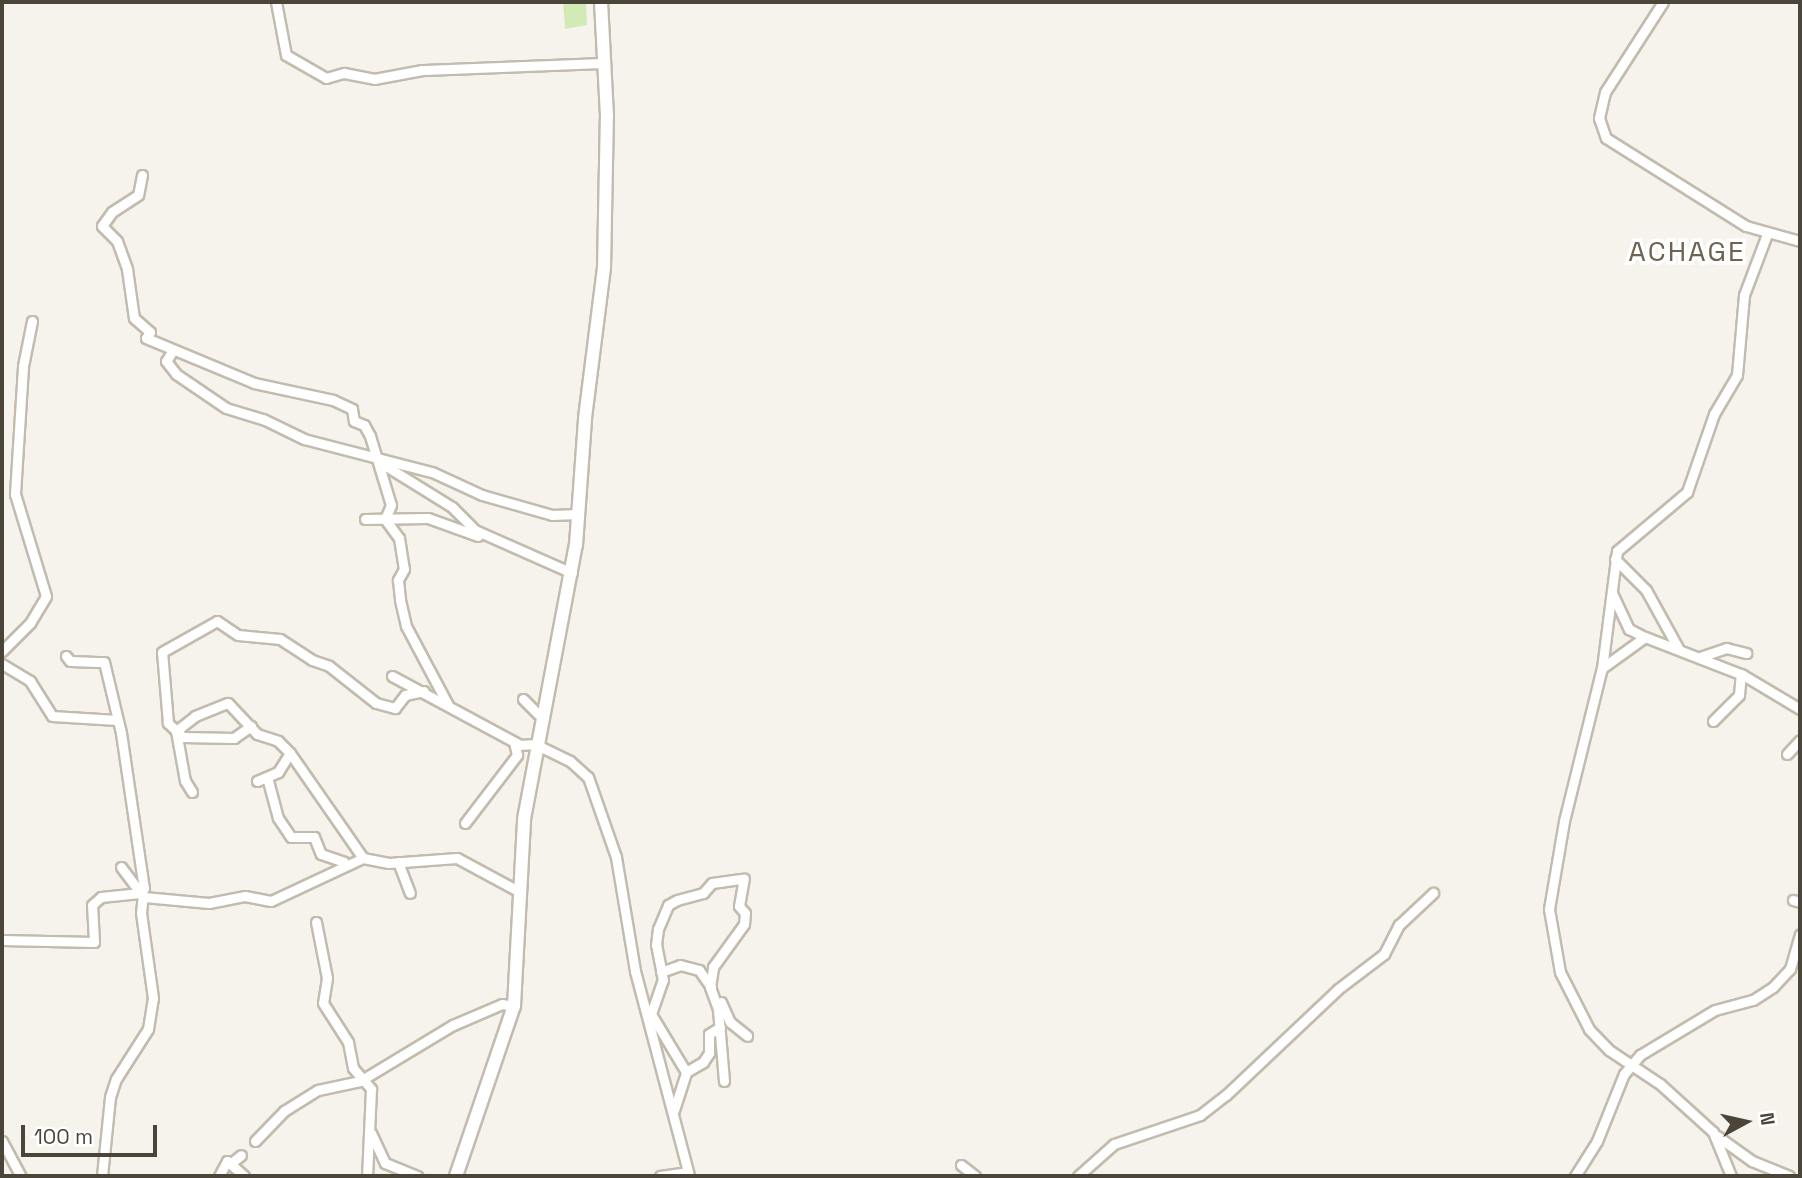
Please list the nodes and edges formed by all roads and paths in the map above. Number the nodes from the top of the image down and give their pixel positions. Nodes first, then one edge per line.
1 (276, 2) edge
2 (601, 2) edge
3 (1663, 2) edge
4 (604, 64) junction
5 (142, 175) dead end
6 (1767, 234) junction
7 (1800, 241) edge
8 (32, 321) dead end
9 (173, 350) junction
10 (379, 458) junction
11 (578, 514) junction
12 (365, 519) dead end
13 (385, 519) junction
14 (503, 543) junction
15 (1615, 559) junction
16 (572, 573) junction
17 (1611, 591) junction
18 (1645, 637) junction
19 (1678, 648) junction
20 (2, 651) edge
21 (1746, 653) dead end
22 (66, 656) dead end
23 (1700, 657) junction
24 (2, 664) edge
25 (1602, 668) junction
26 (1741, 674) junction
27 (392, 676) dead end
28 (424, 691) junction
29 (523, 699) dead end
30 (448, 705) junction
31 (1800, 709) edge
32 (542, 719) junction
33 (117, 720) junction
34 (1713, 721) dead end
35 (251, 726) junction
36 (176, 731) junction
37 (1800, 740) edge
38 (514, 742) junction
39 (535, 744) junction
40 (290, 753) junction
41 (1787, 754) dead end
42 (192, 792) dead end
43 (465, 823) dead end
44 (363, 858) junction
45 (344, 862) dead end
46 (398, 862) junction
47 (121, 867) dead end
48 (518, 891) junction
49 (410, 892) dead end
50 (1433, 893) dead end
51 (141, 894) junction
52 (316, 922) dead end
53 (1800, 934) edge
54 (2, 940) edge
55 (661, 972) junction
56 (710, 986) junction
57 (514, 1006) junction
58 (720, 1027) junction
59 (747, 1036) dead end
60 (1630, 1066) junction
61 (686, 1072) junction
62 (360, 1081) junction
63 (724, 1081) dead end
64 (673, 1115) junction
65 (1713, 1132) junction
66 (371, 1133) junction
67 (255, 1140) dead end
68 (2, 1141) edge
69 (242, 1155) dead end
70 (230, 1164) junction
71 (961, 1165) dead end
72 (1761, 1167) junction
73 (688, 1174) edge
74 (20, 1176) edge
75 (102, 1176) edge
76 (219, 1176) edge
77 (244, 1176) edge
78 (367, 1176) edge
79 (418, 1176) edge
80 (456, 1176) edge
81 (660, 1176) edge
82 (975, 1176) edge
83 (1078, 1176) edge
84 (1575, 1176) edge
85 (1731, 1176) edge
86 (1766, 1176) edge
87 (1789, 1176) edge

1 - 4 street
2 - 4 street
3 - 6 street
4 - 11 street
5 - 9 street
6 - 7 street
6 - 15 street
8 - 20 street
9 - 10 street
9 - 10 street
10 - 11 street
10 - 13 street
10 - 14 street
11 - 16 street
12 - 13 street
13 - 14 street
13 - 30 street
14 - 16 street
15 - 17 street
15 - 19 street
16 - 32 street
17 - 18 street
17 - 25 street
18 - 19 street
18 - 25 street
19 - 23 street
21 - 23 street
22 - 33 street
23 - 26 street
24 - 33 street
25 - 60 street
26 - 31 street
26 - 34 street
27 - 28 street
28 - 30 street
28 - 36 street
29 - 32 street
30 - 38 street
32 - 39 street
33 - 51 street
35 - 36 street
35 - 36 street
35 - 40 street
36 - 42 street
37 - 41 street
38 - 39 street
38 - 43 street
39 - 48 street
39 - 64 street
40 - 44 street
40 - 45 street
44 - 46 street
44 - 51 street
46 - 48 street
46 - 49 street
47 - 51 street
48 - 57 street
50 - 83 street
51 - 54 street
51 - 75 street
52 - 62 street
53 - 60 street
55 - 56 street
55 - 56 street
55 - 61 street
56 - 58 street
56 - 59 street
57 - 62 street
57 - 80 street
58 - 61 street
58 - 63 street
60 - 65 street
60 - 84 street
61 - 64 street
62 - 66 street
62 - 67 street
64 - 73 street
65 - 72 street
65 - 85 street
66 - 78 street
66 - 79 street
68 - 74 street
69 - 70 street
70 - 76 street
70 - 77 street
71 - 82 street
72 - 86 street
72 - 87 street
73 - 81 street

